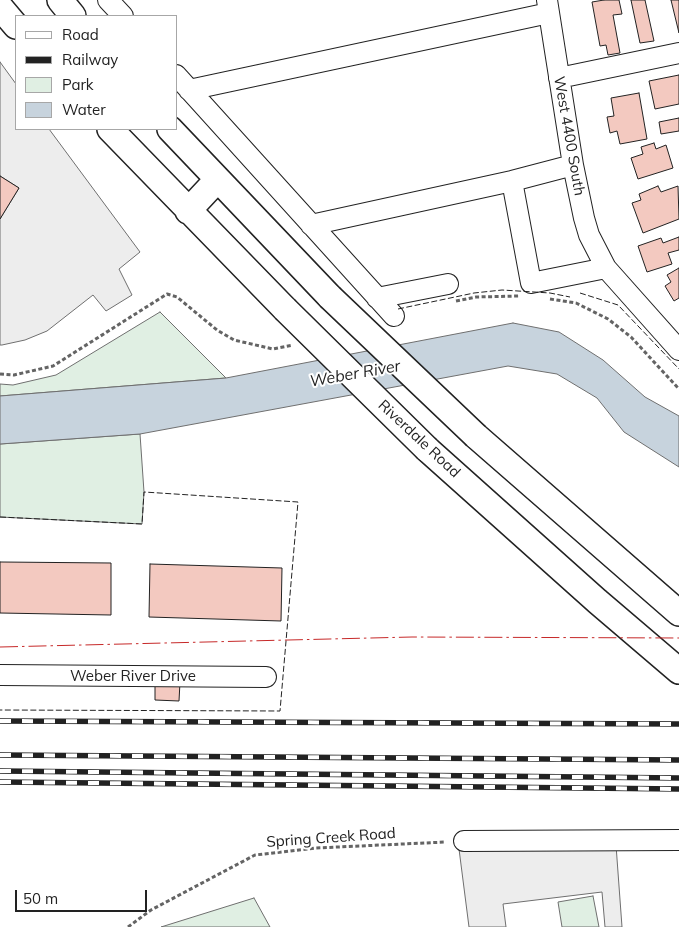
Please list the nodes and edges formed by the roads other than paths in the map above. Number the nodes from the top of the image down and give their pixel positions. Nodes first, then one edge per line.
1 (60, 0) edge
2 (108, 0) edge
3 (548, 6) edge
4 (0, 7) edge
5 (72, 15) edge
6 (122, 15) edge
7 (15, 25) edge
8 (679, 53) edge
9 (559, 78) junction
10 (183, 82) edge
11 (111, 130) edge
12 (171, 130) edge
13 (574, 164) junction
14 (217, 180) junction
15 (512, 180) junction
16 (188, 211) junction
17 (311, 225) junction
18 (606, 268) junction
19 (448, 284) dead end
20 (377, 298) junction
21 (394, 316) dead end
22 (679, 350) edge
23 (679, 613) edge
24 (679, 671) edge
25 (0, 675) edge
26 (266, 677) dead end
27 (679, 840) edge
28 (464, 841) road end

1 - 5 main road
2 - 6 street
3 - 9 street, West 4400 South
3 - 10 street
4 - 7 main road
8 - 9 street
9 - 13 street, West 4400 South
10 - 17 street
11 - 16 main road, Riverdale Road
12 - 14 main road
13 - 15 street
13 - 18 street, West 4400 South
14 - 16 main road
14 - 23 main road, bridge
15 - 17 street
15 - 18 street
16 - 24 main road, Riverdale Road, bridge
17 - 20 street
18 - 22 street, West 4400 South
19 - 20 street
20 - 21 street
25 - 26 street, Weber River Drive
27 - 28 street

